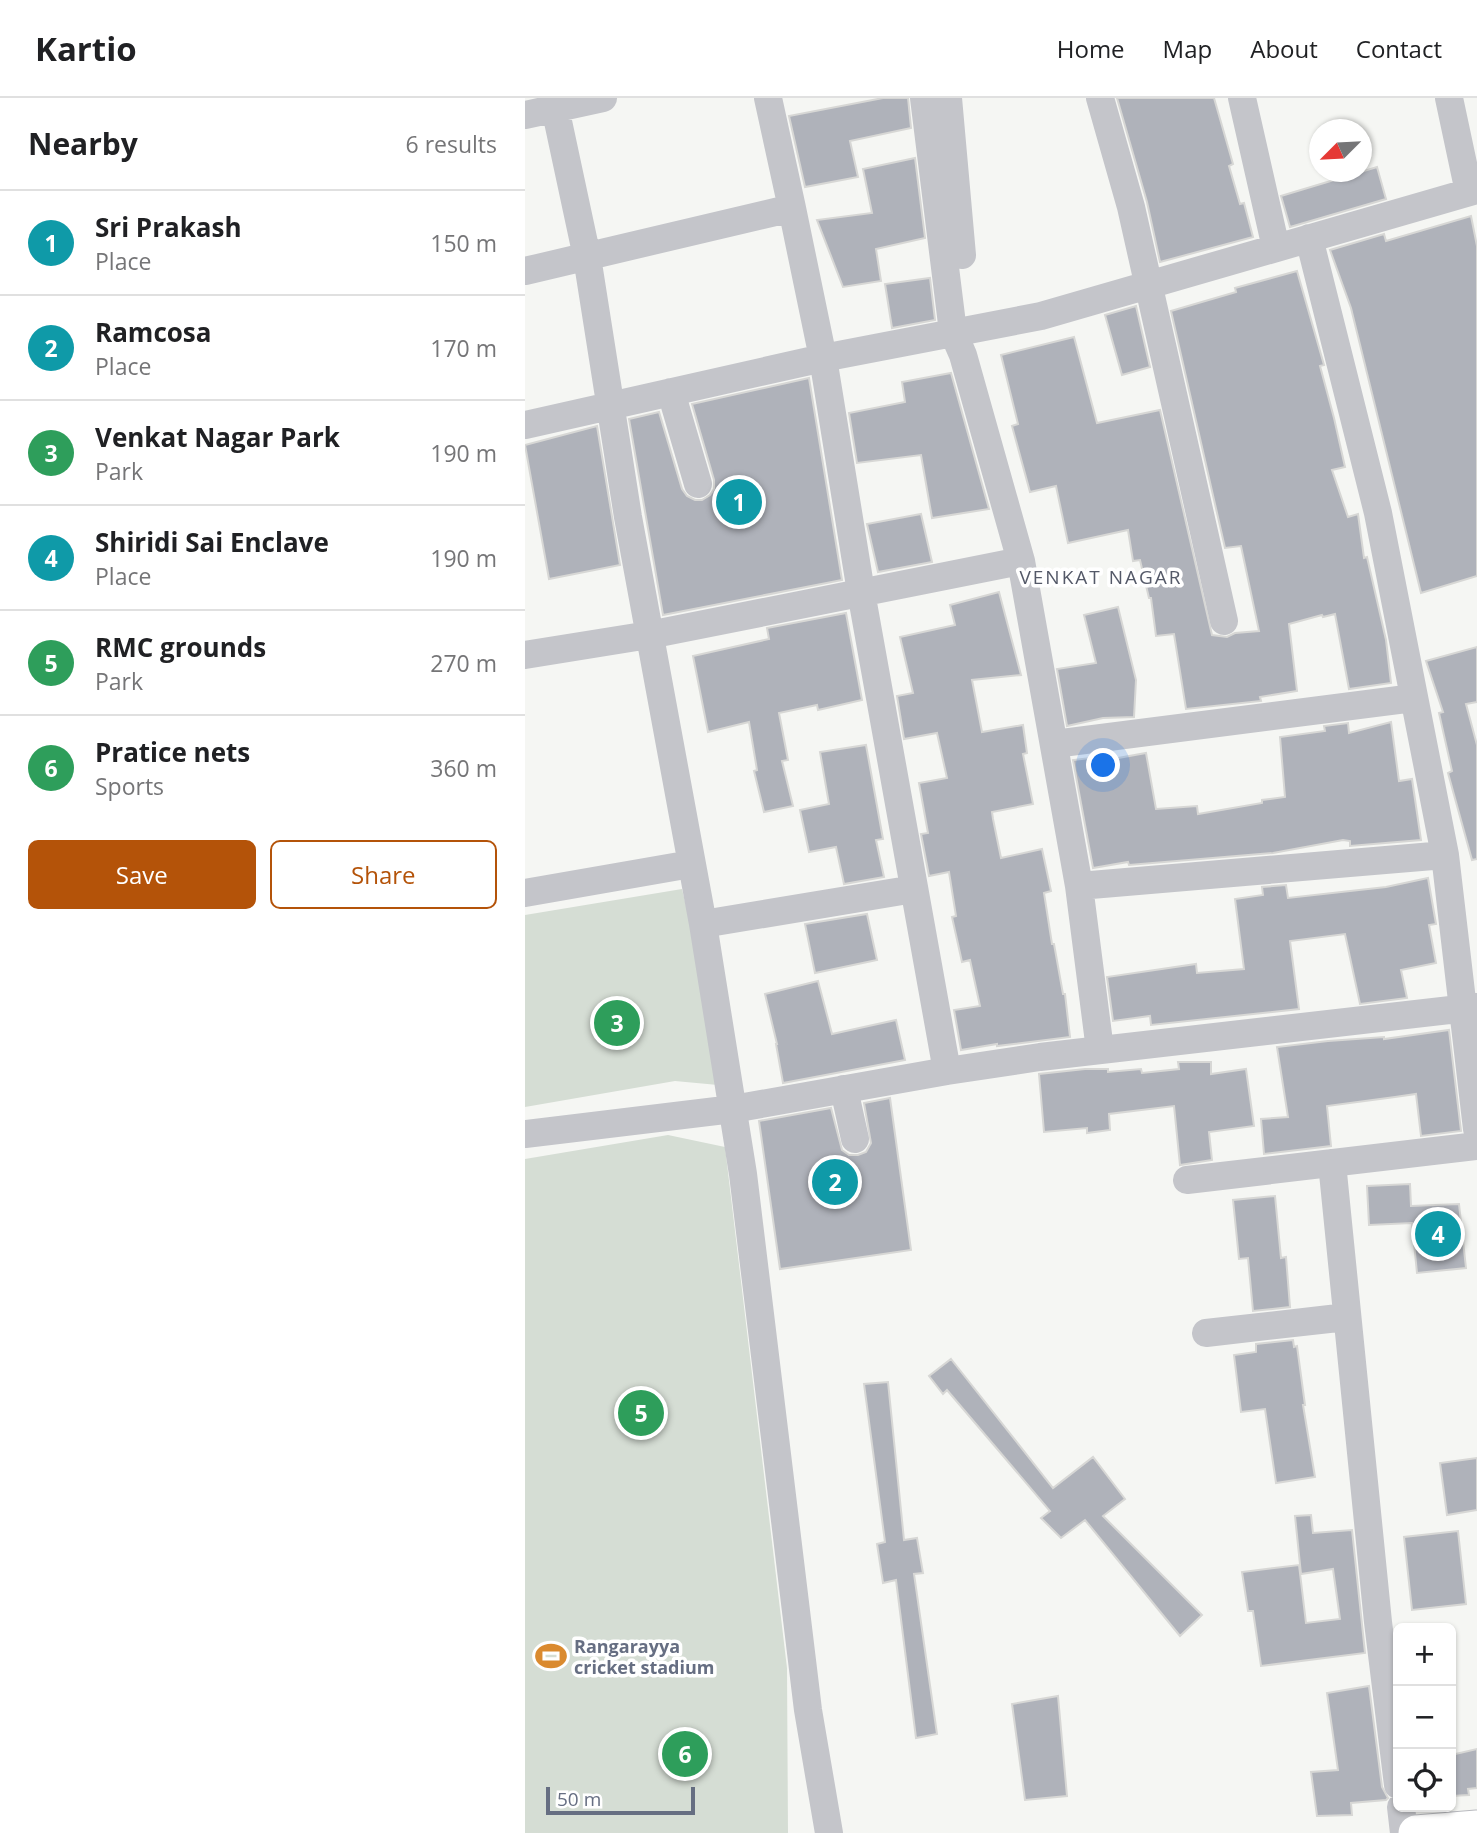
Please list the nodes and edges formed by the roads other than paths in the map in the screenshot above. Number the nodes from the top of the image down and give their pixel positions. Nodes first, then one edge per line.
1 (603, 98) edge
2 (768, 98) edge
3 (925, 98) edge
4 (948, 98) edge
5 (1100, 98) edge
6 (1242, 98) edge
7 (1449, 98) edge
8 (554, 103) edge
9 (525, 115) edge
10 (1473, 191) edge
11 (792, 208) junction
12 (1309, 238) junction
13 (1276, 248) junction
14 (587, 257) junction
15 (525, 271) edge
16 (1149, 284) junction
17 (961, 339) junction
18 (823, 358) junction
19 (671, 392) junction
20 (611, 405) junction
21 (525, 425) edge
22 (698, 484) dead end
23 (1021, 561) junction
24 (861, 592) junction
25 (1224, 621) dead end
26 (649, 635) junction
27 (525, 654) edge
28 (1414, 698) junction
29 (1054, 744) junction
30 (1445, 855) junction
31 (691, 864) junction
32 (1079, 886) junction
33 (914, 889) junction
34 (525, 893) edge
35 (703, 924) junction
36 (1470, 1008) edge
37 (1100, 1050) junction
38 (947, 1071) junction
39 (844, 1089) junction
40 (733, 1109) junction
41 (1477, 1129) edge
42 (525, 1134) edge
43 (855, 1139) dead end
44 (1477, 1146) edge
45 (1332, 1163) junction
46 (1187, 1180) dead end
47 (1347, 1317) junction
48 (1206, 1332) dead end
49 (1394, 1749) edge
50 (1402, 1812) edge
51 (1477, 1828) edge
52 (829, 1833) edge
53 (1404, 1833) edge
54 (1416, 1833) edge

1 - 8 street
2 - 11 street
3 - 17 street
4 - 17 street
5 - 16 street
6 - 13 street
7 - 10 street
8 - 9 street
8 - 14 street
10 - 12 street
11 - 14 street
11 - 18 street
12 - 13 street
12 - 28 street
13 - 16 street
14 - 15 street
14 - 20 street
16 - 17 street
16 - 25 street
17 - 18 street
17 - 23 street
18 - 19 street
18 - 24 street
19 - 20 street
19 - 22 street
20 - 21 street
20 - 26 street
23 - 24 street
23 - 29 street
24 - 26 street
24 - 33 street
26 - 27 street
26 - 31 street
28 - 29 street
28 - 30 street
29 - 32 street
30 - 32 street
30 - 36 street
31 - 34 street
31 - 35 street
32 - 37 street
33 - 35 street
33 - 38 street
35 - 40 street
36 - 37 street
36 - 41 street
37 - 38 street
38 - 39 street
39 - 40 street
39 - 43 street
40 - 42 street
40 - 52 street
44 - 45 street
45 - 46 street
45 - 47 street
47 - 48 street
47 - 49 street
50 - 53 street
51 - 54 main road

